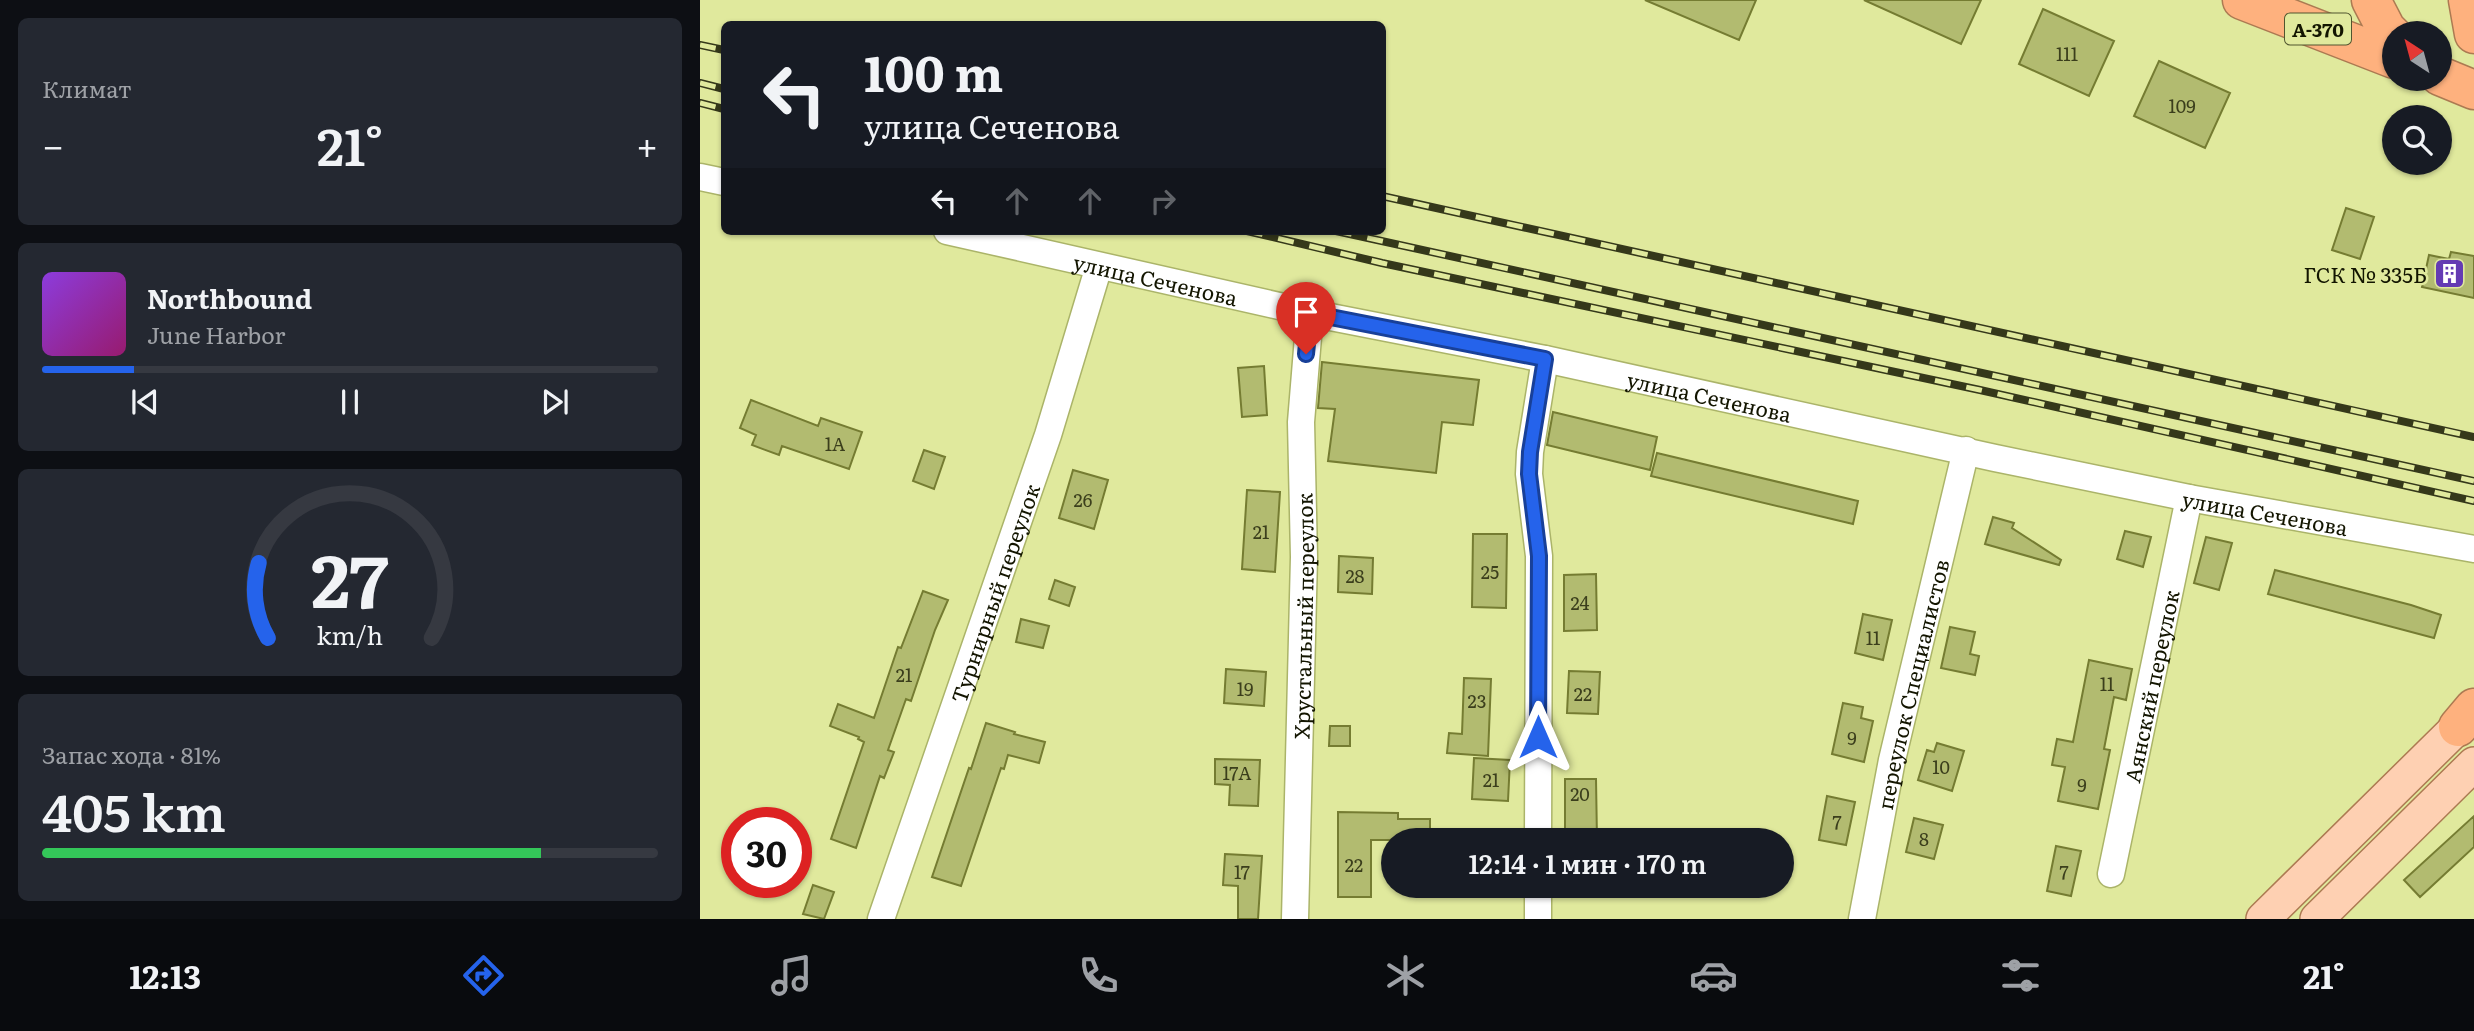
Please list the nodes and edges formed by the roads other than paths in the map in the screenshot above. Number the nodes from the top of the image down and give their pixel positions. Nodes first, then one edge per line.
1 (2242, 0) edge
2 (2371, 0) edge
3 (2468, 0) edge
4 (2382, 21) edge
5 (2474, 34) edge
6 (2382, 54) edge
7 (700, 177) edge
8 (721, 182) edge
9 (964, 235) edge
10 (1099, 267) junction
11 (1310, 313) junction
12 (1545, 359) junction
13 (1966, 450) junction
14 (2189, 498) junction
15 (2474, 549) edge
16 (2469, 716) edge
17 (2474, 764) edge
18 (1538, 828) edge
19 (2111, 874) dead end
20 (1538, 898) edge
21 (881, 919) edge
22 (1295, 919) edge
23 (1538, 919) edge
24 (1862, 919) edge
25 (2263, 919) edge
26 (2317, 919) edge

1 - 6 highway, А-370
2 - 4 highway, А-370
3 - 5 highway
7 - 8 street
9 - 10 street, улица Сеченова
10 - 11 street, улица Сеченова
10 - 21 street, Турнирный переулок
11 - 12 street, улица Сеченова
11 - 22 street, Хрустальный переулок
12 - 13 street, улица Сеченова
12 - 18 street
13 - 14 street, улица Сеченова
13 - 24 street, переулок Специалистов
14 - 15 street, улица Сеченова
14 - 19 street, Аянский переулок
16 - 25 main road
17 - 26 main road
20 - 23 street

